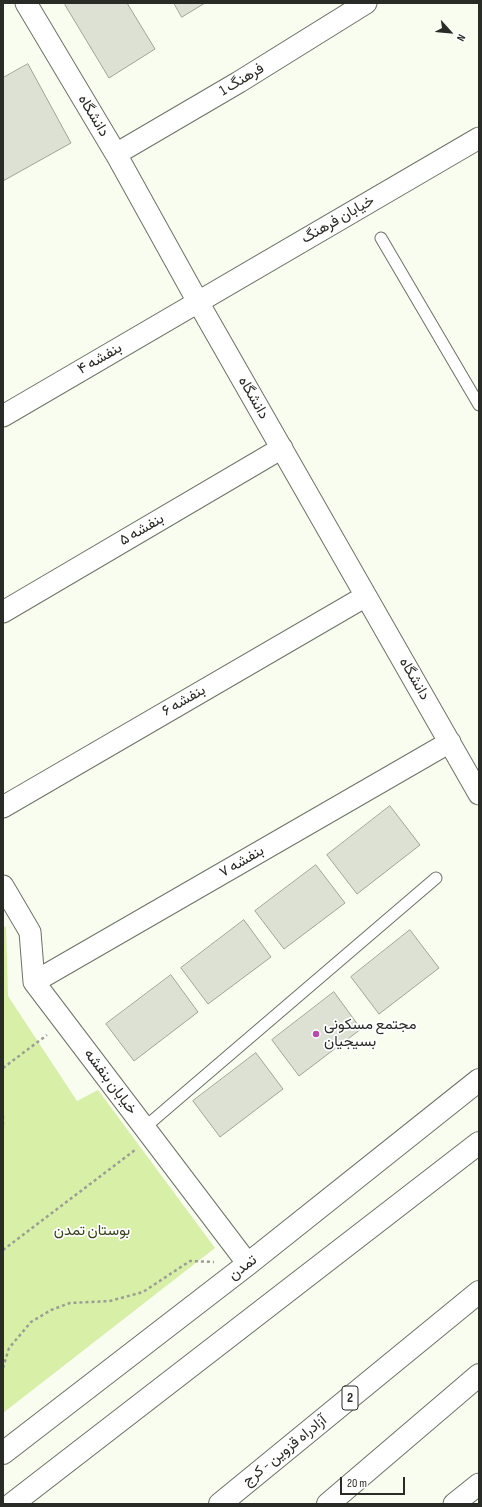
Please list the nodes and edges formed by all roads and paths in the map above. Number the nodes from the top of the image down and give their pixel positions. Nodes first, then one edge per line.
1 (26, 3) edge
2 (366, 3) edge
3 (479, 138) edge
4 (116, 154) junction
5 (380, 238) dead end
6 (198, 302) junction
7 (479, 405) edge
8 (3, 416) edge
9 (282, 448) junction
10 (366, 596) junction
11 (3, 612) edge
12 (450, 742) junction
13 (479, 794) edge
14 (3, 807) edge
15 (436, 878) dead end
16 (3, 886) edge
17 (34, 982) junction
18 (64, 1022) junction
19 (3, 1068) edge
20 (479, 1080) edge
21 (3, 1116) edge
22 (3, 1127) edge
23 (148, 1133) junction
24 (479, 1143) edge
25 (3, 1250) edge
26 (248, 1264) junction
27 (479, 1292) edge
28 (3, 1368) edge
29 (479, 1376) edge
30 (3, 1453) edge
31 (479, 1484) edge
32 (12, 1504) edge
33 (220, 1504) edge
34 (328, 1504) edge
35 (454, 1504) edge

1 - 4 street, دانشگاه
2 - 4 street, فرهنگ 1
3 - 6 street, خیابان فرهنگ
4 - 6 street, دانشگاه
5 - 7 lane
6 - 8 street, بنفشه ۴
6 - 9 street, دانشگاه
9 - 10 street, دانشگاه
9 - 11 street, بنفشه ۵
10 - 12 street, دانشگاه
10 - 14 street, بنفشه ۶
12 - 13 street, دانشگاه
12 - 17 street, بنفشه ۷
15 - 23 lane
16 - 17 street
17 - 18 street, خیابان بنفشه
18 - 19 path
18 - 23 street, خیابان بنفشه
20 - 26 main road, تمدن
21 - 22 path
23 - 25 path
23 - 26 street, خیابان بنفشه
24 - 32 main road
26 - 28 path
26 - 30 main road, تمدن
27 - 33 main road, آزادراه قزوین - کرج / 2
29 - 34 main road
31 - 35 street

